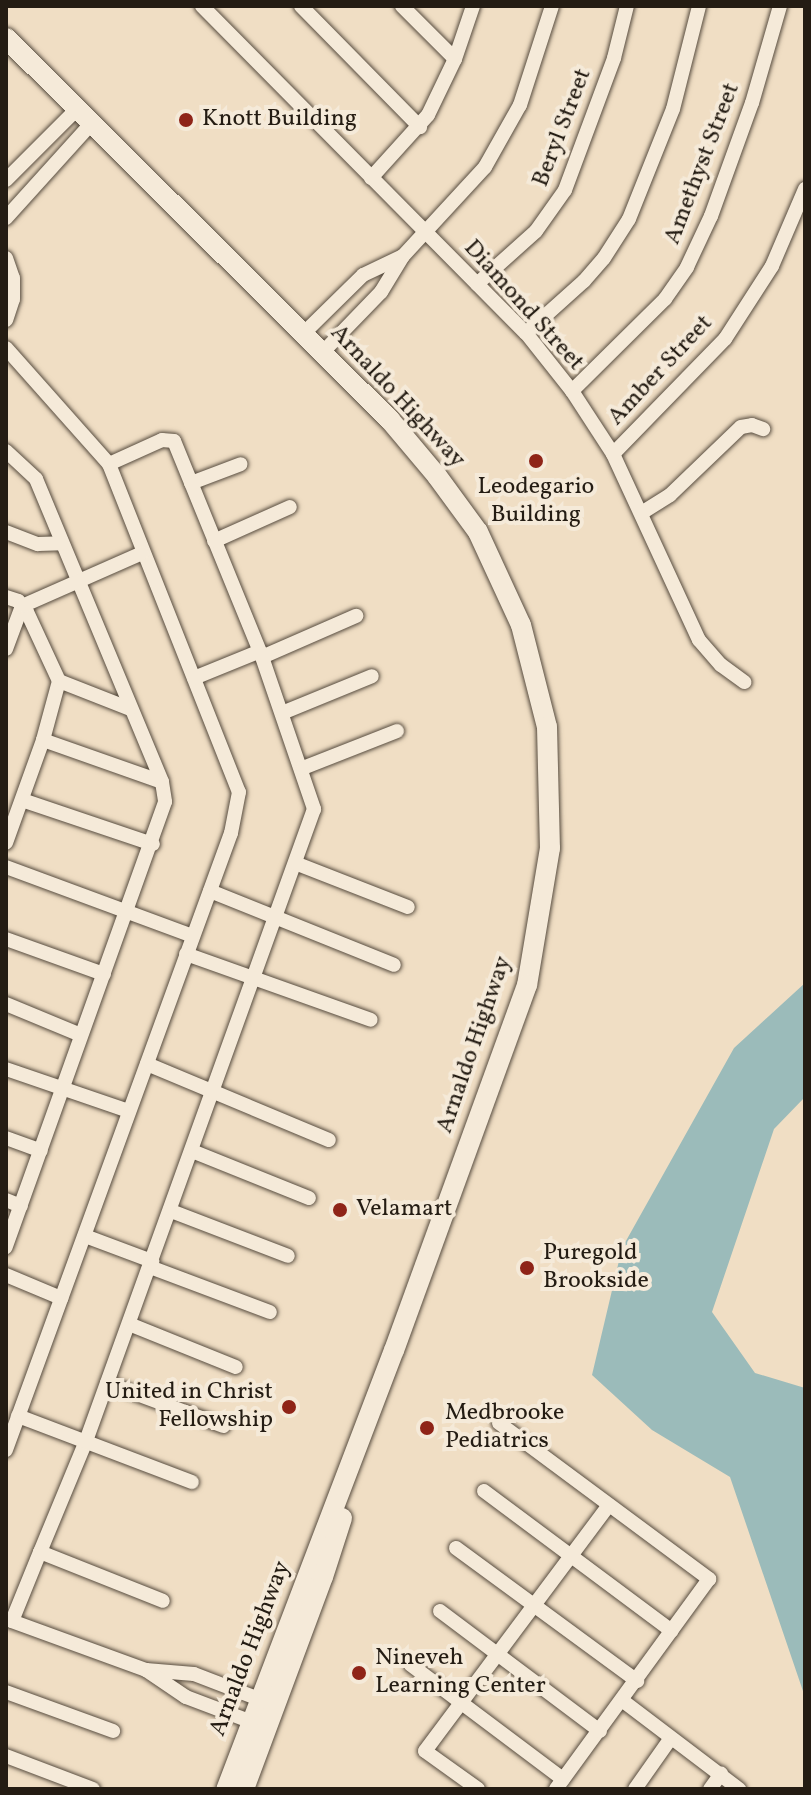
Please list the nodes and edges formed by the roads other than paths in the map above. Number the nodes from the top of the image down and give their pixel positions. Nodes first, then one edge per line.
1 (202, 6) edge
2 (301, 6) edge
3 (402, 6) edge
4 (473, 6) edge
5 (552, 6) edge
6 (627, 6) edge
7 (699, 6) edge
8 (780, 6) edge
9 (6, 38) edge
10 (455, 59) junction
11 (84, 117) junction
12 (420, 127) junction
13 (371, 178) junction
14 (6, 180) edge
15 (805, 189) edge
16 (6, 218) edge
17 (425, 233) junction
18 (403, 256) junction
19 (6, 258) edge
20 (477, 284) junction
21 (6, 320) edge
22 (526, 333) junction
23 (303, 334) junction
24 (6, 348) edge
25 (322, 353) junction
26 (572, 391) junction
27 (763, 429) dead end
28 (6, 451) edge
29 (613, 454) junction
30 (109, 464) junction
31 (241, 464) dead end
32 (191, 483) junction
33 (290, 507) dead end
34 (643, 512) junction
35 (6, 532) edge
36 (214, 541) junction
37 (62, 543) junction
38 (142, 553) junction
39 (76, 580) junction
40 (6, 597) edge
41 (22, 606) junction
42 (356, 616) dead end
43 (6, 649) edge
44 (261, 654) junction
45 (372, 676) dead end
46 (194, 678) junction
47 (59, 681) junction
48 (744, 682) dead end
49 (130, 709) junction
50 (282, 713) junction
51 (397, 731) dead end
52 (43, 740) junction
53 (303, 768) junction
54 (162, 782) junction
55 (22, 800) junction
56 (6, 843) edge
57 (153, 844) junction
58 (295, 863) junction
59 (6, 867) edge
60 (210, 891) junction
61 (408, 907) dead end
62 (128, 911) junction
63 (274, 919) junction
64 (193, 936) junction
65 (6, 939) edge
66 (186, 954) junction
67 (394, 965) dead end
68 (104, 974) junction
69 (253, 979) junction
70 (6, 1004) edge
71 (371, 1020) dead end
72 (81, 1035) junction
73 (147, 1064) junction
74 (6, 1069) edge
75 (62, 1087) junction
76 (214, 1093) junction
77 (129, 1111) junction
78 (6, 1138) edge
79 (329, 1140) dead end
80 (41, 1151) junction
81 (192, 1151) junction
82 (309, 1198) dead end
83 (6, 1200) edge
84 (21, 1206) junction
85 (171, 1211) junction
86 (85, 1236) junction
87 (6, 1247) edge
88 (288, 1256) dead end
89 (151, 1264) junction
90 (6, 1275) edge
91 (61, 1298) junction
92 (270, 1312) dead end
93 (129, 1324) junction
94 (236, 1367) dead end
95 (107, 1383) junction
96 (18, 1416) junction
97 (499, 1423) dead end
98 (223, 1426) dead end
99 (86, 1441) junction
100 (6, 1450) edge
101 (192, 1482) dead end
102 (484, 1491) dead end
103 (609, 1505) junction
104 (456, 1548) dead end
105 (40, 1552) junction
106 (570, 1554) junction
107 (163, 1601) dead end
108 (534, 1603) junction
109 (440, 1611) dead end
110 (9, 1620) edge
111 (672, 1631) junction
112 (498, 1654) junction
113 (411, 1665) dead end
114 (146, 1670) junction
115 (637, 1681) junction
116 (6, 1692) edge
117 (623, 1701) junction
118 (267, 1702) junction
119 (461, 1703) junction
120 (259, 1725) junction
121 (113, 1731) dead end
122 (600, 1731) junction
123 (671, 1738) junction
124 (6, 1756) edge
125 (721, 1774) junction
126 (560, 1784) edge
127 (93, 1789) edge
128 (226, 1789) edge
129 (244, 1789) edge
130 (478, 1789) edge
131 (635, 1789) edge
132 (710, 1789) edge
133 (739, 1789) edge

1 - 13 street, Diamond Street
2 - 12 street
3 - 10 street
4 - 10 street
5 - 17 street
6 - 20 street, Beryl Street
7 - 22 street
8 - 26 street, Amethyst Street
9 - 11 main road, Arnaldo Highway
10 - 12 street
11 - 14 street
11 - 16 street
11 - 23 main road, Arnaldo Highway
12 - 13 street
13 - 17 street, Diamond Street
15 - 29 street, Amber Street
17 - 18 street
17 - 20 street, Diamond Street
18 - 23 street
18 - 25 street
19 - 21 street
20 - 22 street, Diamond Street
22 - 26 street, Diamond Street
23 - 25 main road, Arnaldo Highway
24 - 30 street
25 - 118 main road, Arnaldo Highway
26 - 29 street, Diamond Street
27 - 34 street
28 - 37 street
29 - 34 street, Diamond Street
30 - 32 street
30 - 38 street
31 - 32 street
32 - 36 street
33 - 36 street
34 - 48 street, Diamond Street
35 - 37 street
36 - 44 street
37 - 39 street
38 - 39 street
38 - 46 street
39 - 41 street
39 - 49 street
40 - 41 street
41 - 43 street
41 - 47 street
42 - 44 street
44 - 46 street
44 - 50 street
45 - 50 street
46 - 60 street
47 - 49 street
47 - 52 street
49 - 54 street
50 - 53 street
51 - 53 street
52 - 54 street
52 - 55 street
53 - 58 street
54 - 57 street
55 - 56 street
55 - 57 street
57 - 62 street
58 - 61 street
58 - 63 street
59 - 62 street
60 - 63 street
60 - 64 street
62 - 64 street
62 - 68 street
63 - 67 street
63 - 69 street
64 - 66 street
65 - 68 street
66 - 69 street
66 - 73 street
68 - 72 street
69 - 71 street
69 - 76 street
70 - 72 street
72 - 75 street
73 - 76 street
73 - 77 street
74 - 75 street
75 - 77 street
75 - 80 street
76 - 79 street
76 - 81 street
77 - 86 street
78 - 80 street
80 - 84 street
81 - 82 street
81 - 85 street
83 - 84 street
84 - 87 street
85 - 88 street
85 - 89 street
86 - 89 street
86 - 91 street
89 - 92 street
89 - 93 street
90 - 91 street
91 - 96 street
93 - 94 street
93 - 95 street
95 - 98 street
95 - 99 street
96 - 99 street
96 - 100 street
97 - 103 street
99 - 101 street
99 - 105 street
102 - 106 street
103 - 106 street
103 - 111 street
104 - 108 street
105 - 107 street
105 - 110 street
106 - 108 street
106 - 111 street
108 - 112 street
108 - 115 street
109 - 112 street
110 - 114 street
111 - 115 street
112 - 119 street
112 - 122 street
113 - 119 street
114 - 118 street
114 - 120 street
115 - 117 street
116 - 121 street
117 - 122 street
117 - 123 street
118 - 120 main road, Arnaldo Highway
119 - 126 street
119 - 130 street
120 - 128 main road, Arnaldo Highway
120 - 129 main road, Arnaldo Highway
122 - 126 street
123 - 125 street
123 - 131 street
124 - 127 street
125 - 132 street
125 - 133 street

